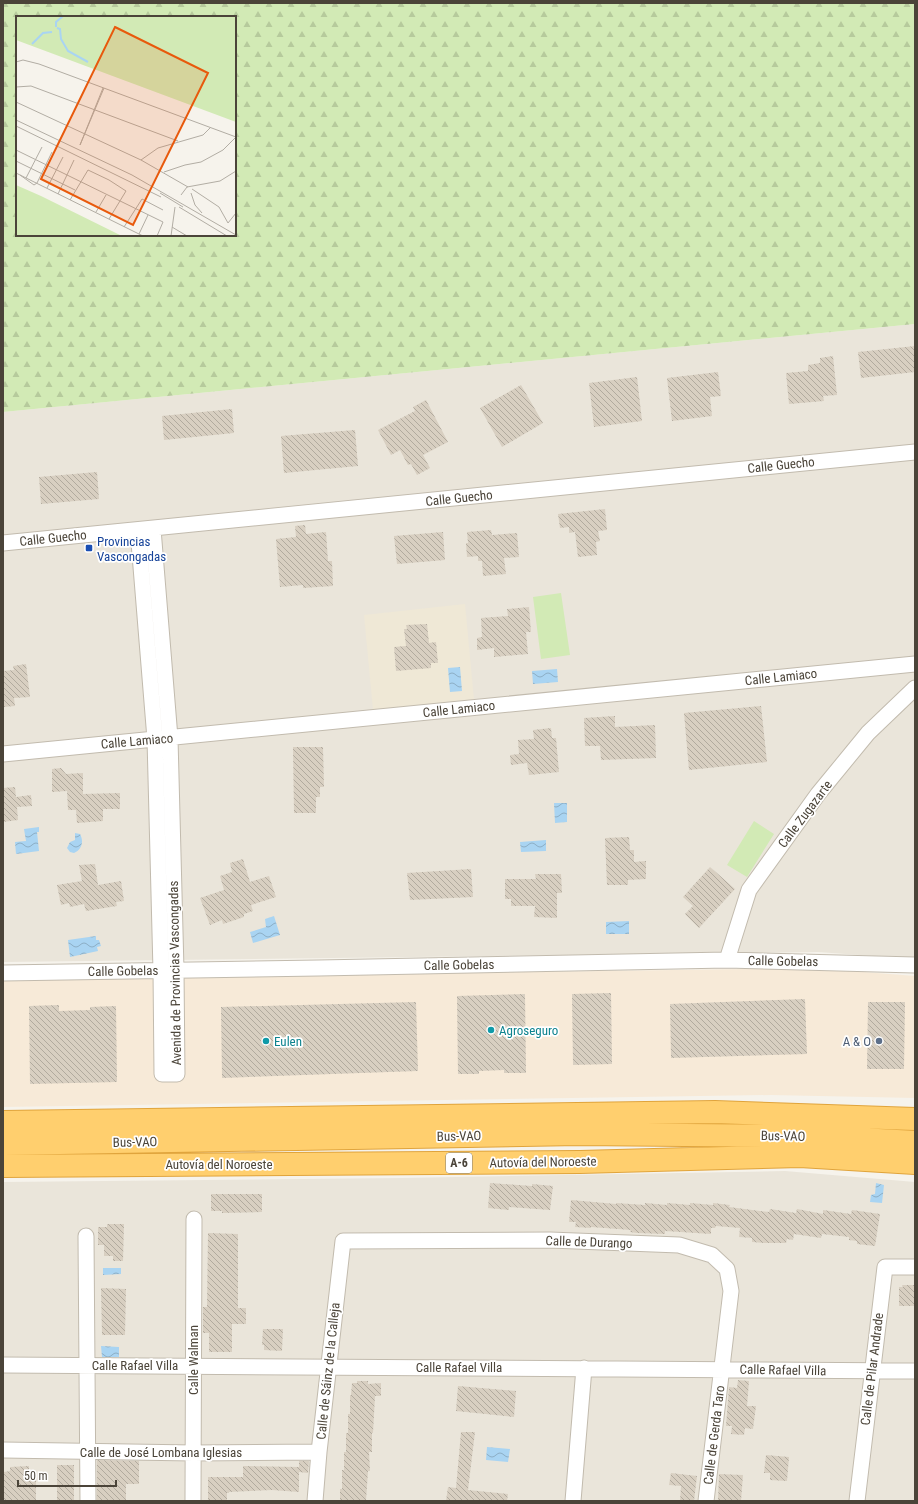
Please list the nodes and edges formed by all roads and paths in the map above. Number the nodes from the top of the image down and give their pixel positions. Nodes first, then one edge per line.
1 (915, 452) edge
2 (153, 529) junction
3 (138, 530) junction
4 (3, 543) edge
5 (915, 664) edge
6 (915, 688) edge
7 (170, 738) junction
8 (155, 739) junction
9 (3, 754) edge
10 (727, 960) junction
11 (915, 965) edge
12 (168, 971) junction
13 (3, 973) edge
14 (915, 1119) edge
15 (3, 1122) edge
16 (915, 1142) edge
17 (3, 1144) edge
18 (915, 1163) edge
19 (3, 1166) edge
20 (194, 1219) dead end
21 (86, 1236) dead end
22 (343, 1241) joint
23 (915, 1268) edge
24 (3, 1365) edge
25 (87, 1365) junction
26 (193, 1366) junction
27 (328, 1367) junction
28 (584, 1368) junction
29 (722, 1369) junction
30 (915, 1371) edge
31 (872, 1372) junction
32 (3, 1450) edge
33 (88, 1451) junction
34 (319, 1452) junction
35 (193, 1453) junction
36 (88, 1501) edge
37 (193, 1501) edge
38 (315, 1501) edge
39 (573, 1501) edge
40 (706, 1501) edge
41 (856, 1501) edge

1 - 2 street, Calle Guecho
2 - 3 street, Calle Guecho
2 - 7 street, Avenida de Provincias Vascongadas
3 - 4 street, Calle Guecho
3 - 8 street, Avenida de Provincias Vascongadas
5 - 7 street, Calle Lamiaco
6 - 10 street, Calle Zugazarte
7 - 8 street, Calle Lamiaco
7 - 12 street, Avenida de Provincias Vascongadas
8 - 9 street, Calle Lamiaco
8 - 12 street, Avenida de Provincias Vascongadas
10 - 11 street, Calle Gobelas
10 - 12 street, Calle Gobelas
12 - 12 street, Avenida de Provincias Vascongadas
12 - 13 street, Calle Gobelas
14 - 15 highway
16 - 17 highway, Bus-VAO
18 - 19 highway, Autovía del Noroeste / A-6
20 - 26 street, Calle Walman
21 - 25 street
22 - 27 street, Calle de Sáinz de la Calleja
22 - 29 street, Calle de Durango
23 - 31 street, Calle de Pilar Andrade
24 - 25 street, Calle Rafael Villa
25 - 26 street, Calle Rafael Villa
25 - 33 street
26 - 27 street, Calle Rafael Villa
26 - 35 street, Calle Walman
27 - 28 street, Calle Rafael Villa
27 - 34 street, Calle de Sáinz de la Calleja
28 - 29 street, Calle Rafael Villa
28 - 39 street
29 - 31 street, Calle Rafael Villa
29 - 40 street, Calle de Gerda Taro
30 - 31 street, Calle Rafael Villa
31 - 41 street, Calle de Pilar Andrade
32 - 33 street, Calle de José Lombana Iglesias
33 - 35 street, Calle de José Lombana Iglesias
33 - 36 street
34 - 35 street, Calle de José Lombana Iglesias
34 - 38 street, Calle de Sáinz de la Calleja
35 - 37 street, Calle Walman

